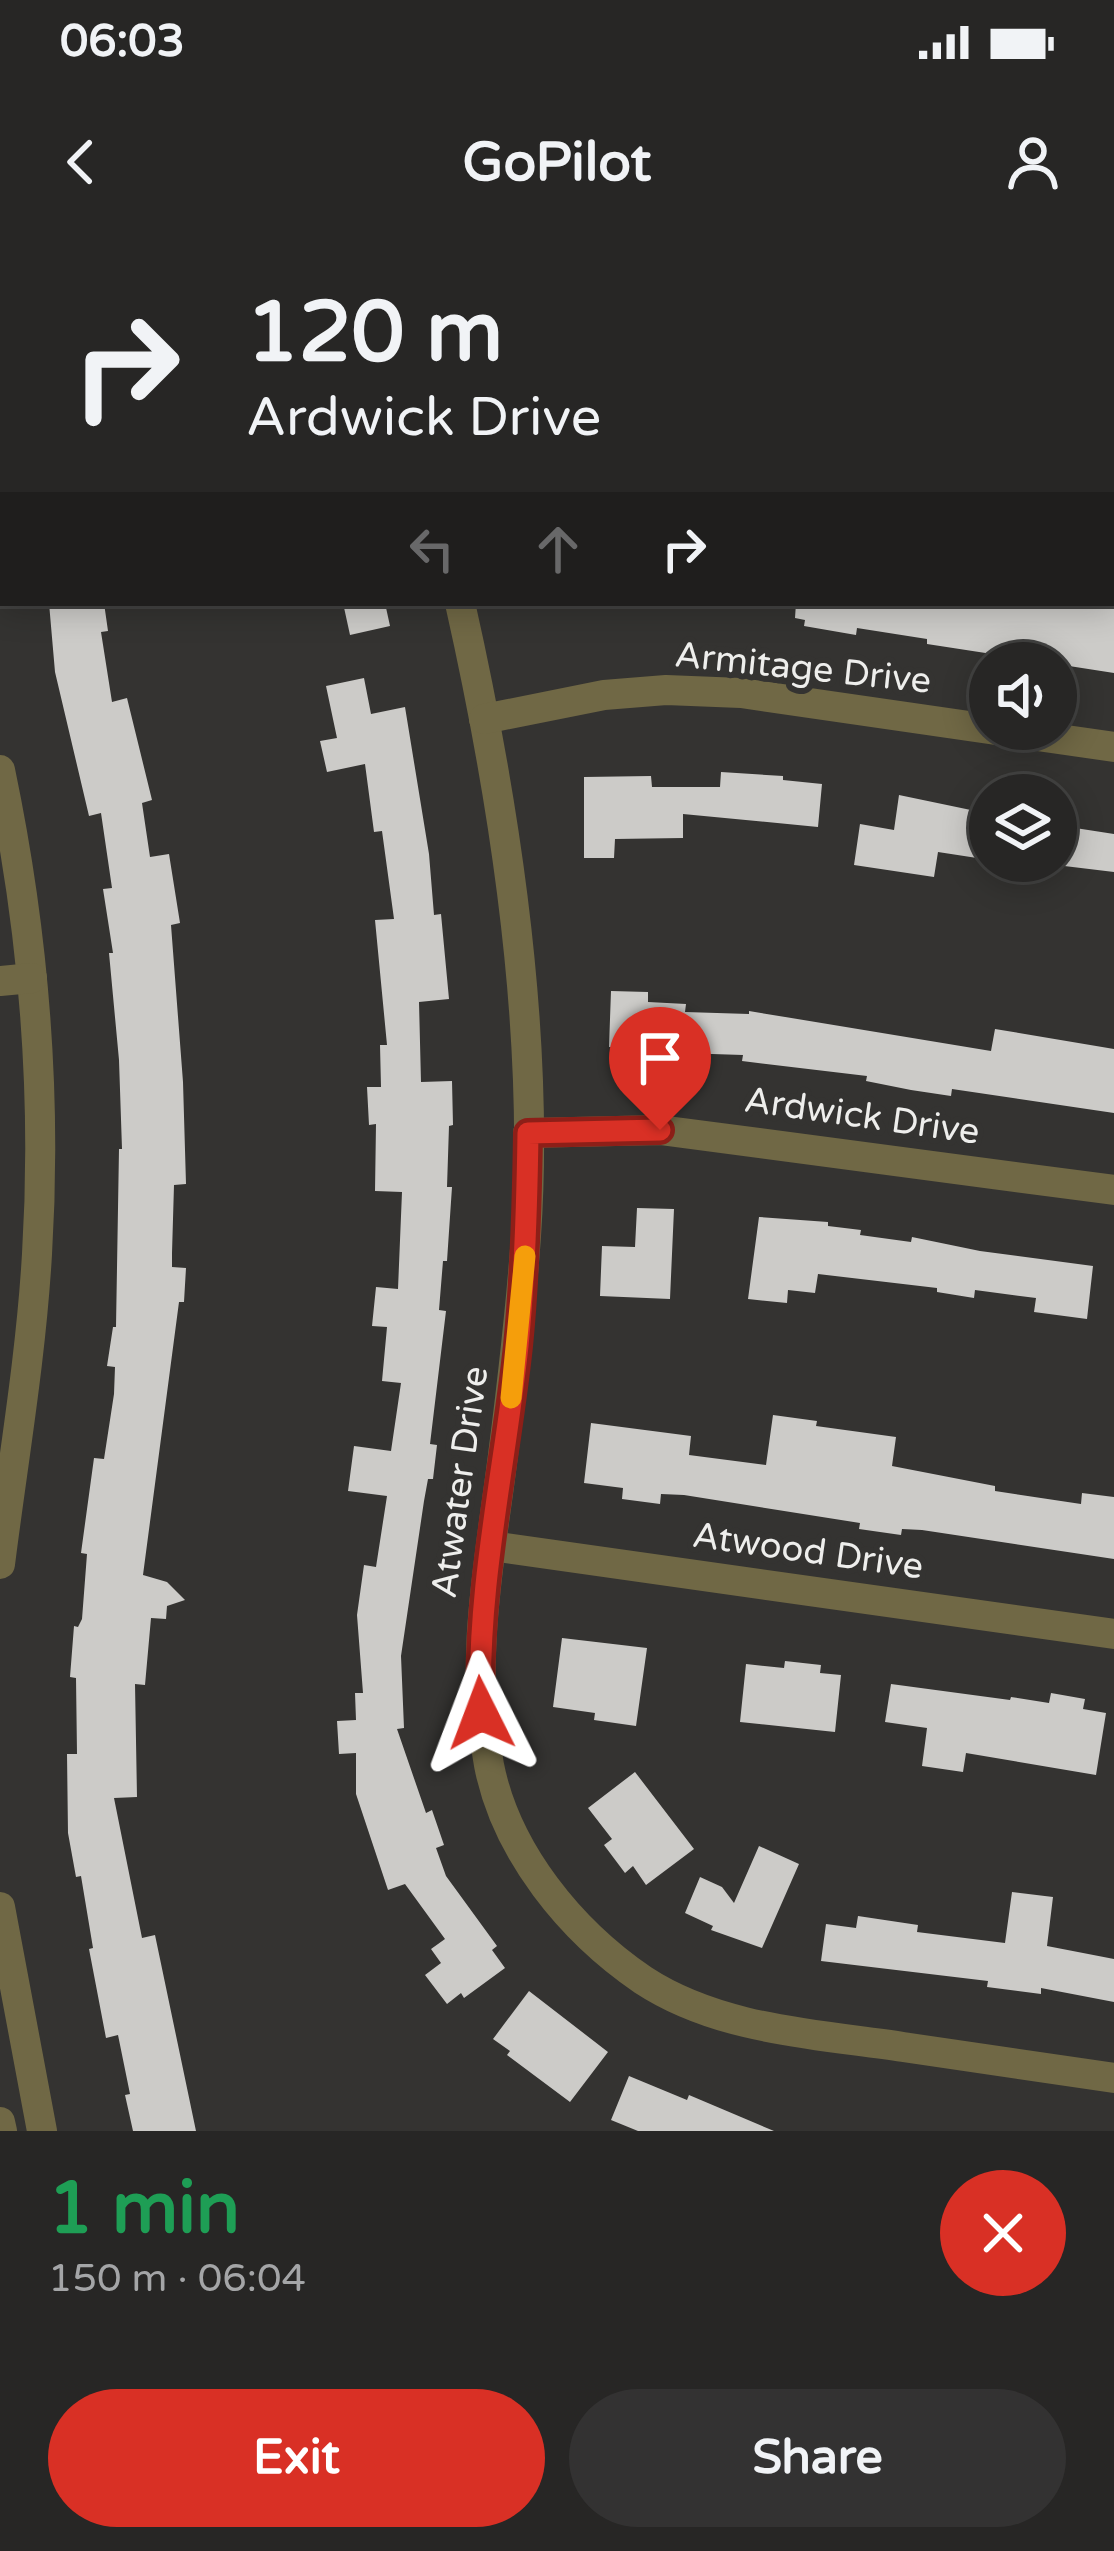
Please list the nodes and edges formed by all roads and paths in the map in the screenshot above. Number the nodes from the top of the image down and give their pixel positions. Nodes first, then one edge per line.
1 (461, 606) edge
2 (484, 718) junction
3 (1114, 747) edge
4 (0, 770) edge
5 (32, 978) junction
6 (0, 981) edge
7 (528, 1133) junction
8 (1114, 1190) edge
9 (491, 1546) junction
10 (0, 1564) edge
11 (1114, 1634) edge
12 (0, 1907) edge
13 (1114, 2078) edge
14 (0, 2122) edge
15 (2, 2131) edge
16 (42, 2131) edge

1 - 2 street, Atwater Drive
2 - 3 street, Armitage Drive
2 - 7 street, Atwater Drive
4 - 5 street
5 - 6 street
5 - 10 street
7 - 8 street, Ardwick Drive
7 - 9 street, Atwater Drive
9 - 11 street, Atwood Drive
9 - 13 street, Atwater Drive
12 - 16 street
14 - 15 street

